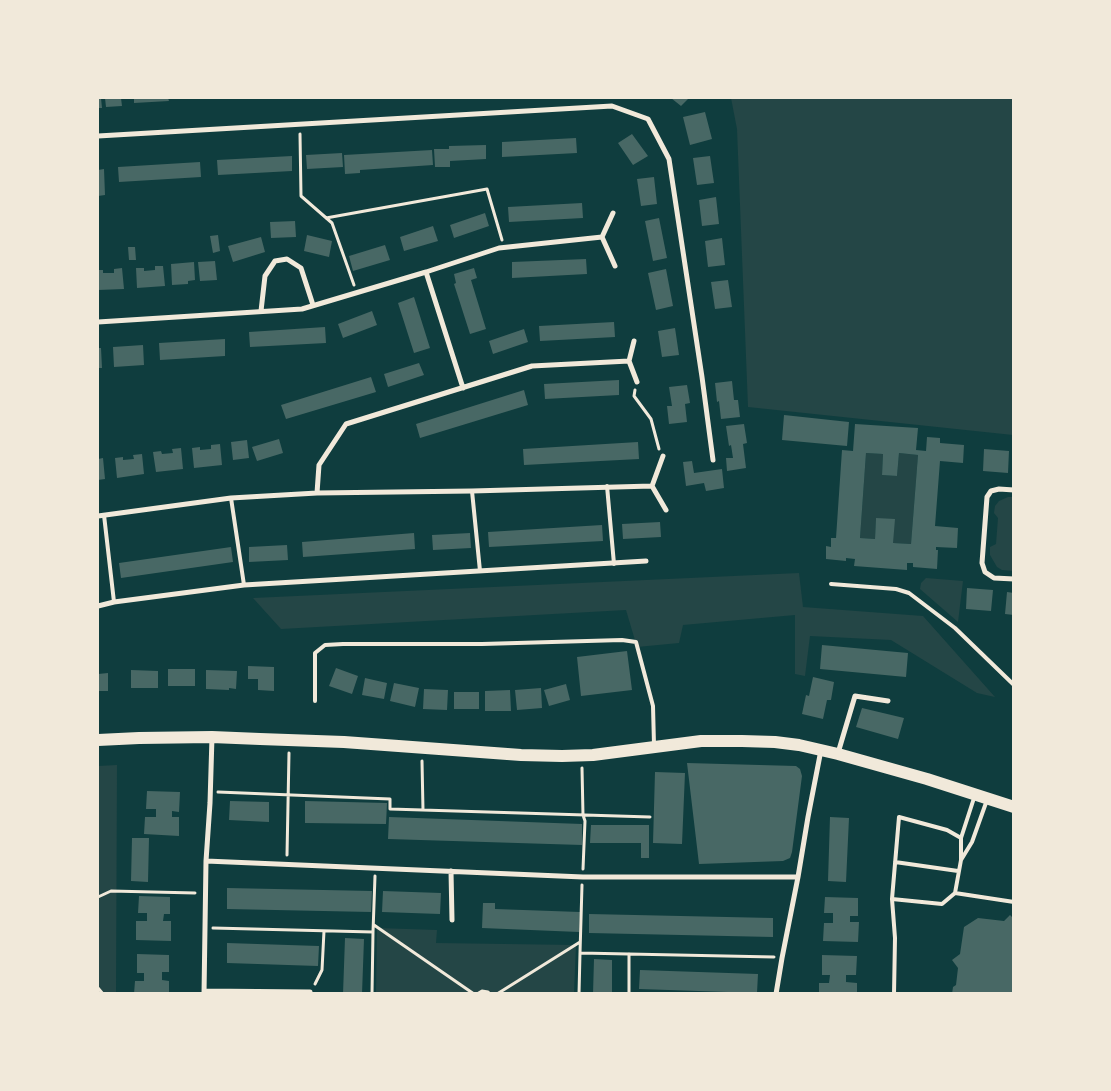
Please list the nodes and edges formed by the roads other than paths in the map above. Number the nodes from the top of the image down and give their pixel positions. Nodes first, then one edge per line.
1 (98, 136) edge
2 (613, 213) dead end
3 (602, 238) junction
4 (615, 266) dead end
5 (426, 272) junction
6 (313, 305) junction
7 (261, 311) junction
8 (98, 322) edge
9 (634, 341) dead end
10 (630, 360) junction
11 (637, 382) road end
12 (463, 388) junction
13 (662, 456) road end
14 (713, 460) dead end
15 (606, 486) junction
16 (652, 486) junction
17 (1014, 490) edge
18 (472, 491) junction
19 (317, 493) junction
20 (231, 498) junction
21 (666, 510) dead end
22 (101, 516) edge
23 (646, 561) dead end
24 (614, 564) junction
25 (480, 571) junction
26 (1014, 579) edge
27 (831, 584) dead end
28 (244, 585) junction
29 (114, 602) junction
30 (98, 606) edge
31 (1014, 685) edge
32 (316, 701) dead end
33 (888, 701) dead end
34 (212, 737) junction
35 (98, 740) edge
36 (654, 747) junction
37 (821, 750) junction
38 (838, 754) junction
39 (982, 796) junction
40 (1014, 807) edge
41 (961, 838) junction
42 (962, 860) junction
43 (206, 861) junction
44 (895, 862) junction
45 (451, 871) junction
46 (958, 871) junction
47 (798, 877) junction
48 (955, 893) junction
49 (892, 899) junction
50 (1014, 902) edge
51 (452, 920) dead end
52 (204, 992) edge
53 (310, 992) edge
54 (776, 994) edge
55 (894, 994) edge

1 - 14 street
2 - 3 street
3 - 4 street
3 - 5 street
5 - 6 street
5 - 12 street
6 - 7 street
6 - 7 street
7 - 8 street
9 - 10 street
10 - 11 street
10 - 12 street
12 - 19 street
13 - 16 street
15 - 16 street
15 - 18 street
15 - 24 lane
16 - 21 street
17 - 26 street
18 - 19 street
18 - 25 lane
19 - 20 street
20 - 22 street
20 - 28 lane
22 - 29 lane
23 - 24 street
24 - 25 street
25 - 28 street
27 - 31 lane
28 - 29 street
29 - 30 street
32 - 36 lane
33 - 38 street
34 - 35 main road
34 - 36 main road
34 - 43 street
36 - 37 main road
37 - 38 main road
37 - 47 street
38 - 39 main road
39 - 40 main road
39 - 41 lane
39 - 42 lane
41 - 42 lane
41 - 44 lane
42 - 46 lane
43 - 45 street
43 - 52 street
44 - 46 lane
44 - 49 lane
45 - 47 street
45 - 51 street
46 - 48 lane
47 - 54 street
48 - 49 lane
48 - 50 lane
49 - 55 lane
52 - 53 street

